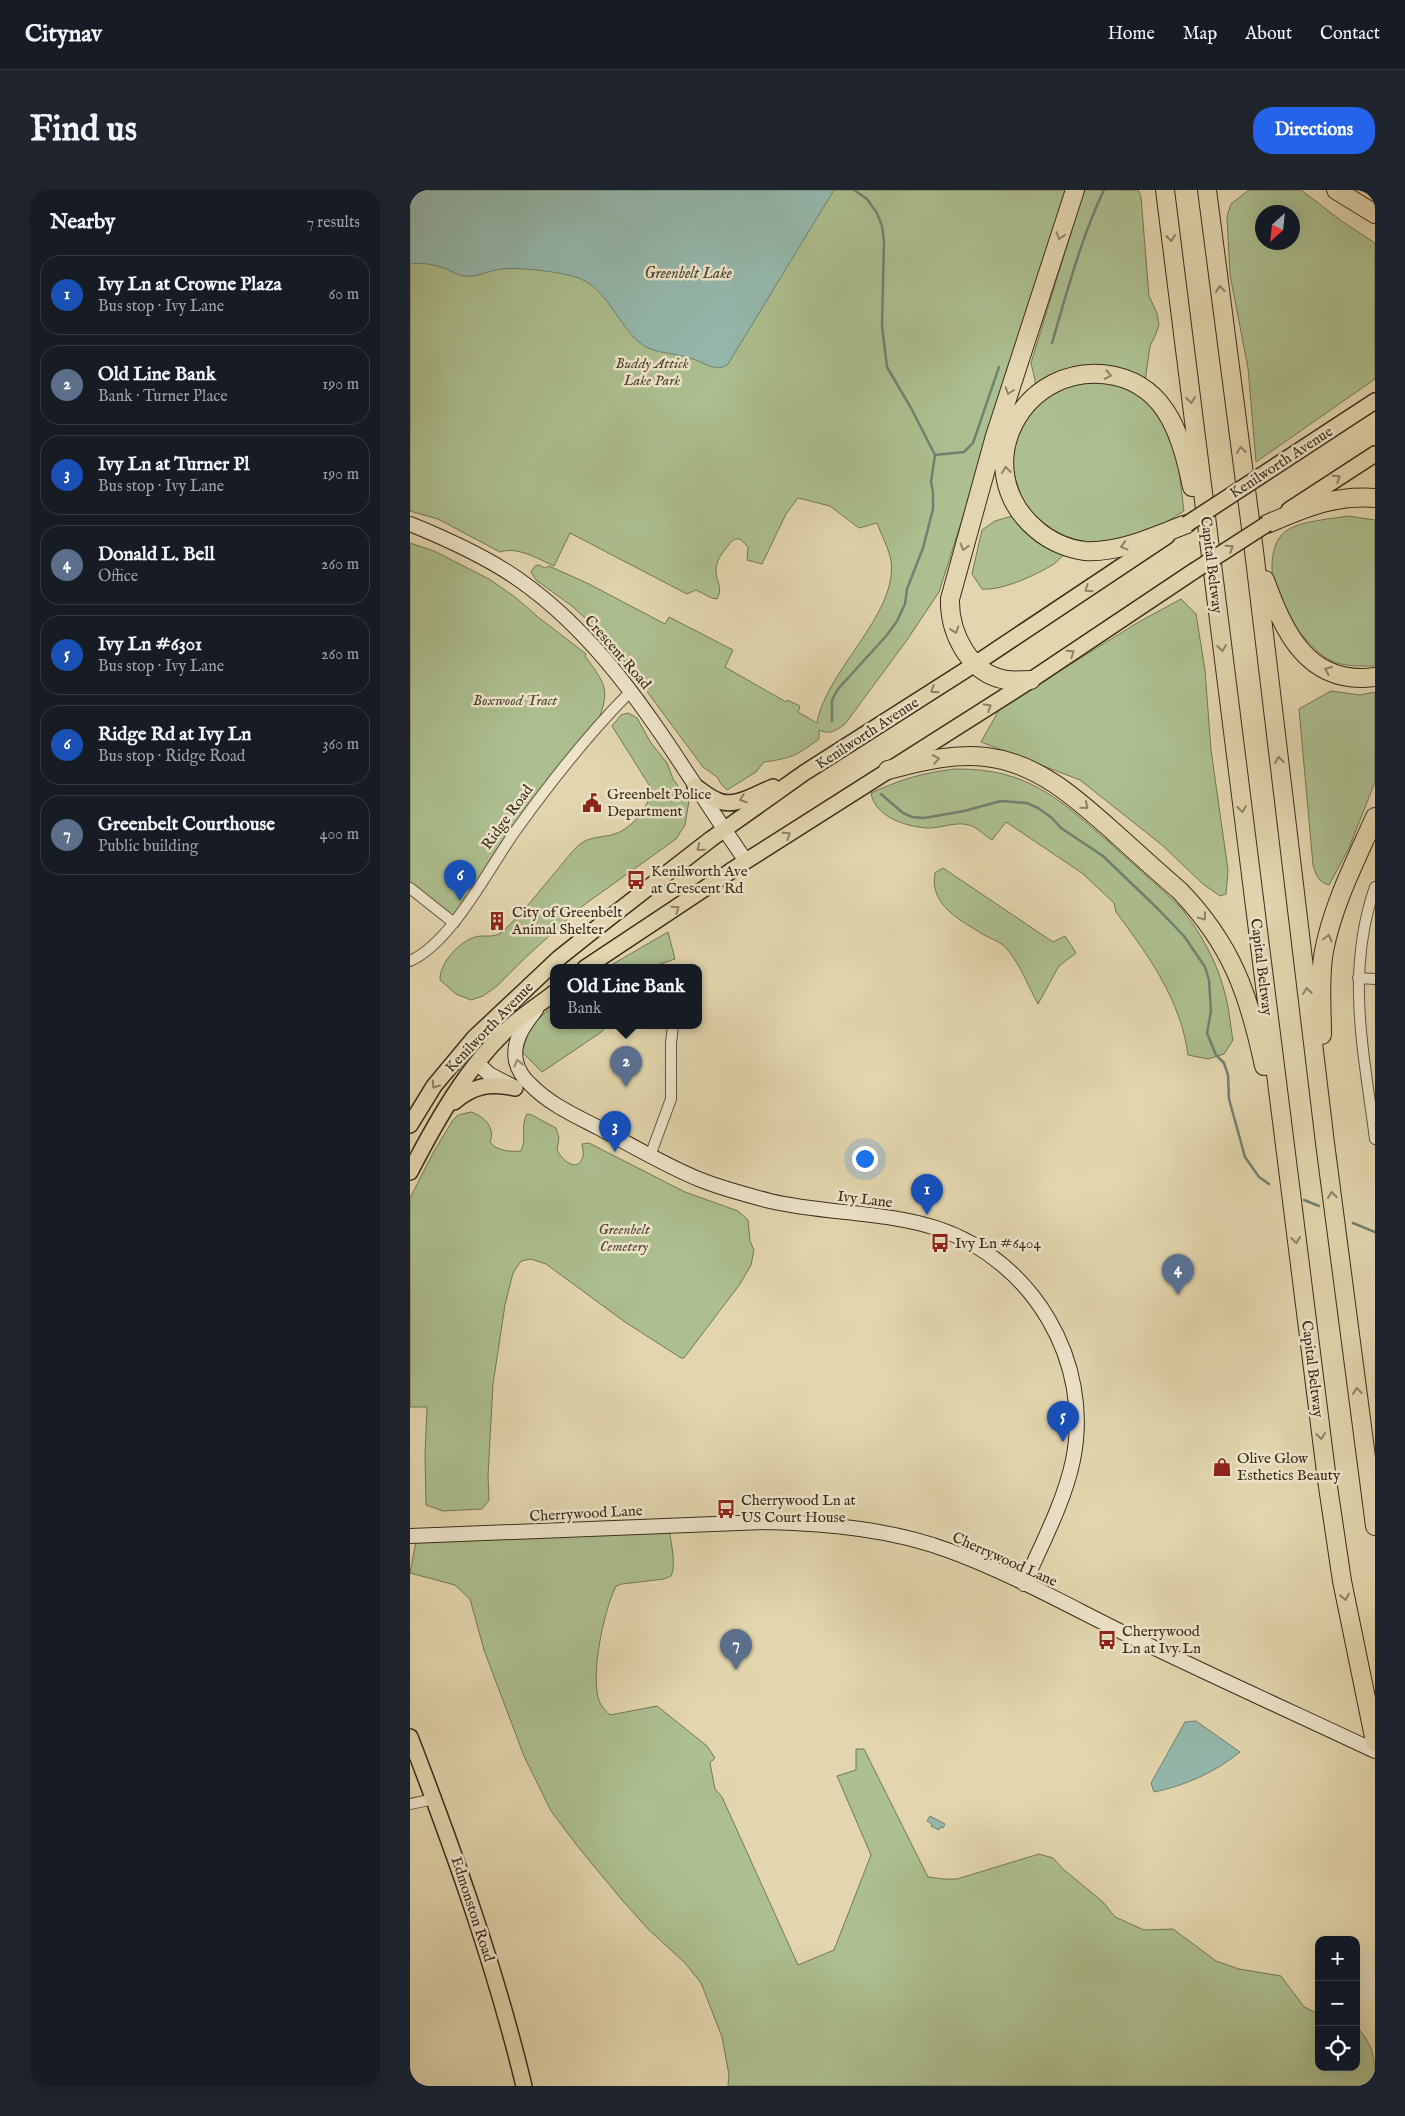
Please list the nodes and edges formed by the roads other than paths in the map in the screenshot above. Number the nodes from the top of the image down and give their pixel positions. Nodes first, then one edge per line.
1 (1075, 190) edge
2 (1165, 190) edge
3 (1207, 190) edge
4 (1336, 190) edge
5 (1375, 214) edge
6 (1375, 401) edge
7 (1375, 454) edge
8 (1375, 498) edge
9 (410, 524) edge
10 (1187, 524) junction
11 (1267, 524) junction
12 (1254, 551) junction
13 (1216, 600) junction
14 (975, 664) junction
15 (1375, 677) edge
16 (1030, 680) junction
17 (631, 691) junction
18 (888, 770) junction
19 (804, 773) junction
20 (695, 786) junction
21 (1375, 818) edge
22 (724, 829) junction
23 (746, 861) junction
24 (1375, 887) edge
25 (410, 888) edge
26 (454, 923) junction
27 (410, 961) edge
28 (552, 964) edge
29 (591, 964) edge
30 (550, 966) edge
31 (1358, 978) junction
32 (1375, 979) edge
33 (550, 996) edge
34 (541, 1003) junction
35 (490, 1022) junction
36 (673, 1029) edge
37 (477, 1063) junction
38 (515, 1088) junction
39 (562, 1108) junction
40 (445, 1109) junction
41 (410, 1125) edge
42 (1375, 1139) edge
43 (1325, 1143) junction
44 (650, 1156) junction
45 (410, 1172) edge
46 (1290, 1192) junction
47 (1375, 1526) edge
48 (410, 1536) edge
49 (1024, 1584) junction
50 (410, 1737) edge
51 (1375, 1742) edge
52 (1375, 1752) edge
53 (434, 1800) junction
54 (410, 1804) edge
55 (524, 2086) edge

1 -> 14 highway
2 -> 13 highway, Capital Beltway
12 -> 3 highway
4 - 5 highway
6 - 10 main road, Kenilworth Avenue, bridge
11 -> 7 main road
8 - 11 highway
9 - 17 street, Crescent Road
10 -> 13 highway
10 -> 14 main road, Kenilworth Avenue
16 -> 11 main road, bridge
15 -> 12 highway
43 -> 12 highway
13 -> 46 highway, Capital Beltway
14 - 16 highway
14 -> 19 main road, Kenilworth Avenue
18 -> 16 main road
17 - 20 street, Crescent Road
17 - 26 street, Ridge Road
23 -> 18 main road
18 -> 46 highway
19 -> 20 main road
19 - 22 main road, Kenilworth Avenue
20 - 22 street, Crescent Road
43 -> 21 highway
22 - 23 street, Crescent Road
22 -> 28 main road, Kenilworth Avenue
29 -> 23 main road
24 - 31 street
25 - 26 street
26 - 27 street, Ridge Road
30 -> 35 main road, Kenilworth Avenue
31 - 32 street
31 - 42 street
33 - 34 main road, Kenilworth Avenue
34 - 37 main road, Kenilworth Avenue
39 -> 34 street, Ivy Lane
35 - 37 main road
35 -> 41 main road, Kenilworth Avenue
36 - 44 street
37 - 38 street, Ivy Lane
37 - 40 main road, Kenilworth Avenue
38 - 39 street, Ivy Lane
38 - 40 main road
39 - 44 street, Ivy Lane
40 - 45 main road, Kenilworth Avenue
47 -> 43 highway
44 - 49 street, Ivy Lane
46 -> 51 highway, Capital Beltway
48 - 49 street, Cherrywood Lane
49 - 52 street, Cherrywood Lane
50 - 53 main road, Edmonston Road
53 - 54 street
53 - 55 main road, Edmonston Road

